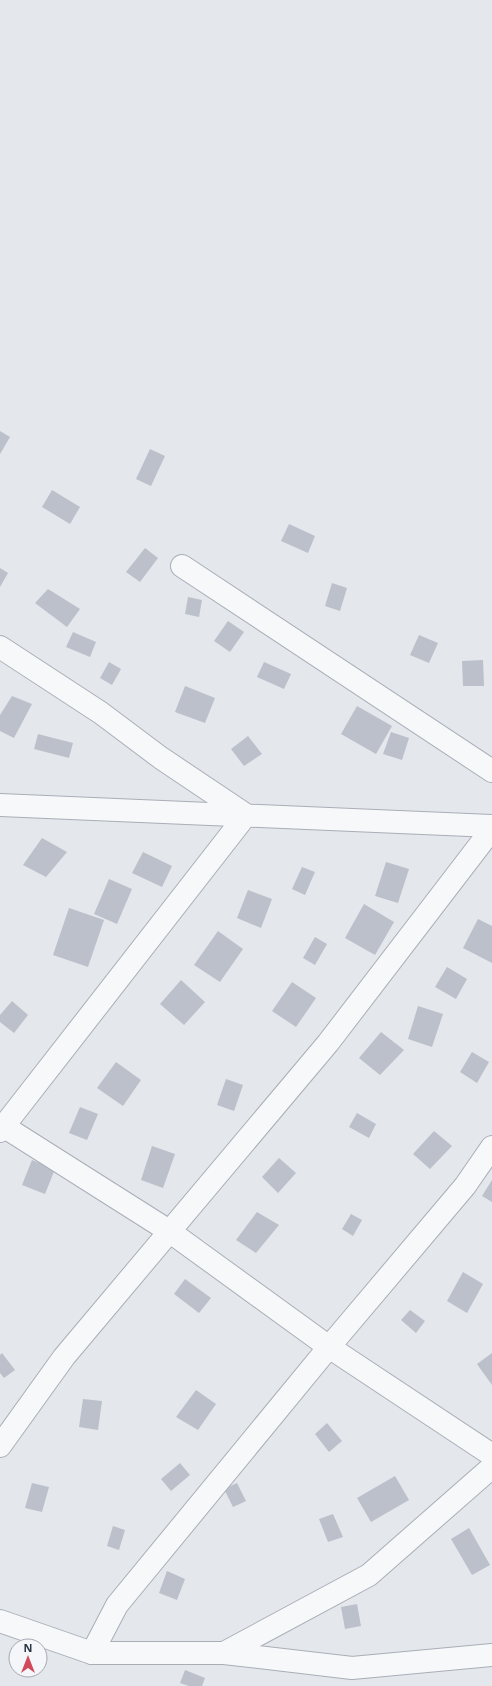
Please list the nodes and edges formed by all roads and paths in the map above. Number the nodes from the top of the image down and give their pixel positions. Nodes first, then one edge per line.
1 (182, 566) dead end
2 (0, 647) edge
3 (492, 771) edge
4 (0, 804) edge
5 (246, 815) junction
6 (492, 828) edge
7 (1, 1127) edge
8 (492, 1147) edge
9 (169, 1231) junction
10 (329, 1347) junction
11 (0, 1446) edge
12 (492, 1455) edge
13 (492, 1466) edge
14 (0, 1621) edge
15 (92, 1653) junction
16 (224, 1653) junction
17 (492, 1655) edge

1 - 3 street
2 - 5 street
4 - 5 street
5 - 6 street
5 - 7 street
6 - 9 street
7 - 9 street
8 - 10 street
9 - 10 street
9 - 11 street
10 - 12 street
10 - 15 street
13 - 16 street
14 - 15 street
15 - 16 street
16 - 17 street

